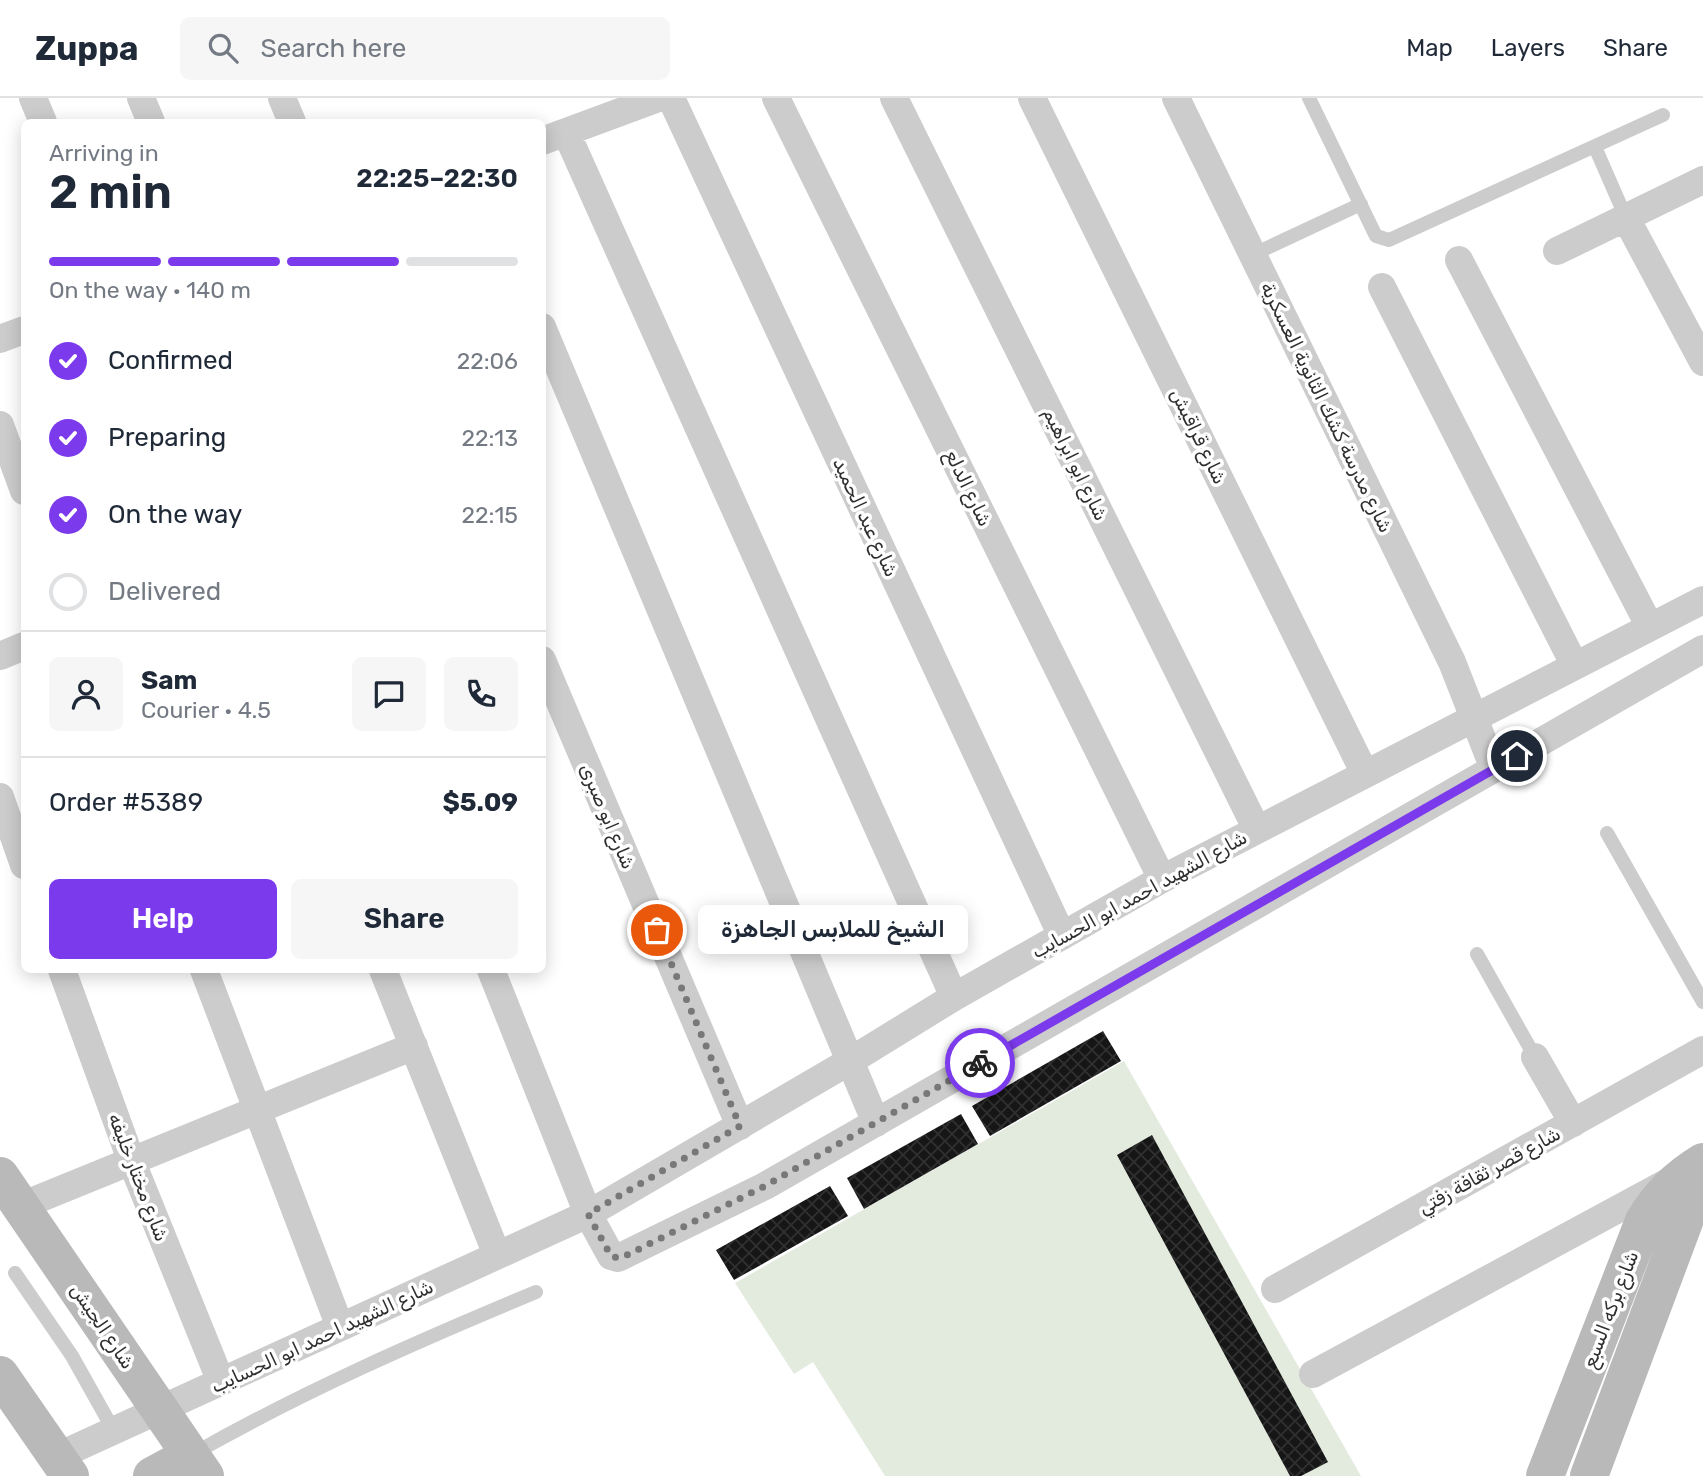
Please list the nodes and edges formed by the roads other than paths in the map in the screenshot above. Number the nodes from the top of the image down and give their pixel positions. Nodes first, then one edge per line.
1 (33, 98) edge
2 (141, 98) edge
3 (282, 98) edge
4 (658, 98) edge
5 (671, 98) edge
6 (776, 98) edge
7 (894, 98) edge
8 (1032, 98) edge
9 (1176, 98) edge
10 (1309, 98) edge
11 (1663, 115) dead end
12 (42, 119) edge
13 (150, 119) edge
14 (291, 119) edge
15 (554, 136) edge
16 (1595, 147) junction
17 (1703, 180) edge
18 (1361, 204) junction
19 (1626, 218) junction
20 (1557, 251) dead end
21 (1252, 255) junction
22 (1459, 260) dead end
23 (1382, 287) dead end
24 (546, 337) edge
25 (1703, 362) edge
26 (0, 425) edge
27 (16, 473) edge
28 (1703, 600) edge
29 (1650, 627) junction
30 (21, 647) edge
31 (1703, 649) edge
32 (0, 656) edge
33 (1575, 666) junction
34 (546, 669) edge
35 (1474, 718) junction
36 (1494, 769) junction
37 (1365, 774) junction
38 (0, 797) edge
39 (1257, 830) junction
40 (1607, 832) dead end
41 (21, 856) edge
42 (1162, 879) junction
43 (1062, 936) junction
44 (1477, 954) dead end
45 (63, 973) edge
46 (205, 973) edge
47 (384, 973) edge
48 (492, 973) edge
49 (954, 997) junction
50 (1703, 1002) edge
51 (414, 1046) junction
52 (1703, 1050) edge
53 (1535, 1057) joint
54 (850, 1061) junction
55 (257, 1110) junction
56 (876, 1123) junction
57 (1573, 1123) junction
58 (740, 1126) junction
59 (131, 1160) junction
60 (0, 1175) edge
61 (1698, 1183) edge
62 (22, 1206) junction
63 (588, 1214) junction
64 (497, 1255) junction
65 (15, 1273) dead end
66 (1275, 1289) dead end
67 (536, 1292) dead end
68 (340, 1327) junction
69 (1313, 1374) dead end
70 (0, 1376) edge
71 (221, 1382) junction
72 (160, 1410) junction
73 (114, 1431) junction
74 (1606, 1431) junction
75 (198, 1466) edge
76 (61, 1468) edge
77 (152, 1476) edge
78 (1545, 1476) edge
79 (1589, 1476) edge
80 (1604, 1476) edge

1 - 12 street
2 - 13 street
3 - 14 street
4 - 15 street
5 - 43 street, شارع عبد الحميد
6 - 42 street, شارع الدلع
7 - 39 street, شارع ابو ابراهيم
8 - 37 street, شارع قراقيش
9 - 21 street, شارع مدرسة كشك الثانوية العسكرية
10 - 18 lane
11 - 16 lane
15 - 49 street
16 - 18 lane
16 - 19 lane
17 - 19 street
18 - 21 lane
19 - 20 street
19 - 25 street
21 - 35 street, شارع مدرسة كشك الثانوية العسكرية
22 - 29 street
23 - 33 street
24 - 54 street
26 - 27 street
28 - 29 street, شارع الشهيد احمد ابو الحسايب
29 - 33 street, شارع الشهيد احمد ابو الحسايب
30 - 32 street
31 - 36 street
33 - 35 street, شارع الشهيد احمد ابو الحسايب
34 - 58 street, شارع ابو صبرى
35 - 36 street, شارع مدرسة كشك الثانوية العسكرية
35 - 37 street, شارع الشهيد احمد ابو الحسايب
36 - 56 street
37 - 39 street, شارع الشهيد احمد ابو الحسايب
38 - 41 street
39 - 42 street, شارع الشهيد احمد ابو الحسايب
40 - 50 lane
42 - 43 street, شارع الشهيد احمد ابو الحسايب
43 - 49 street, شارع الشهيد احمد ابو الحسايب
44 - 53 lane
45 - 59 street, شارع مختار خليفه
46 - 55 street
47 - 51 street
48 - 63 street
49 - 54 street, شارع الشهيد احمد ابو الحسايب
51 - 55 street
51 - 64 street
52 - 57 street, شارع قصر ثقافة زفتي
53 - 57 street
54 - 56 street
54 - 58 street, شارع الشهيد احمد ابو الحسايب
55 - 59 street
55 - 68 street
56 - 63 street
57 - 66 street, شارع قصر ثقافة زفتي
58 - 63 street, شارع الشهيد احمد ابو الحسايب
59 - 62 street
59 - 71 street, شارع مختار خليفه
60 - 62 main road, شارع الجيش
61 - 69 street
61 - 74 main road, شارع بركه السبع
61 - 78 main road, شارع بركه السبع
62 - 72 main road, شارع الجيش
63 - 64 street, شارع الشهيد احمد ابو الحسايب
64 - 68 street, شارع الشهيد احمد ابو الحسايب
65 - 73 lane
67 - 75 lane
68 - 71 street, شارع الشهيد احمد ابو الحسايب
70 - 76 main road
71 - 72 street, شارع الشهيد احمد ابو الحسايب
72 - 73 street, شارع الشهيد احمد ابو الحسايب
72 - 75 main road, شارع الجيش
73 - 76 street, شارع الشهيد احمد ابو الحسايب
74 - 79 main road, شارع بركه السبع
74 - 80 lane
75 - 77 main road

